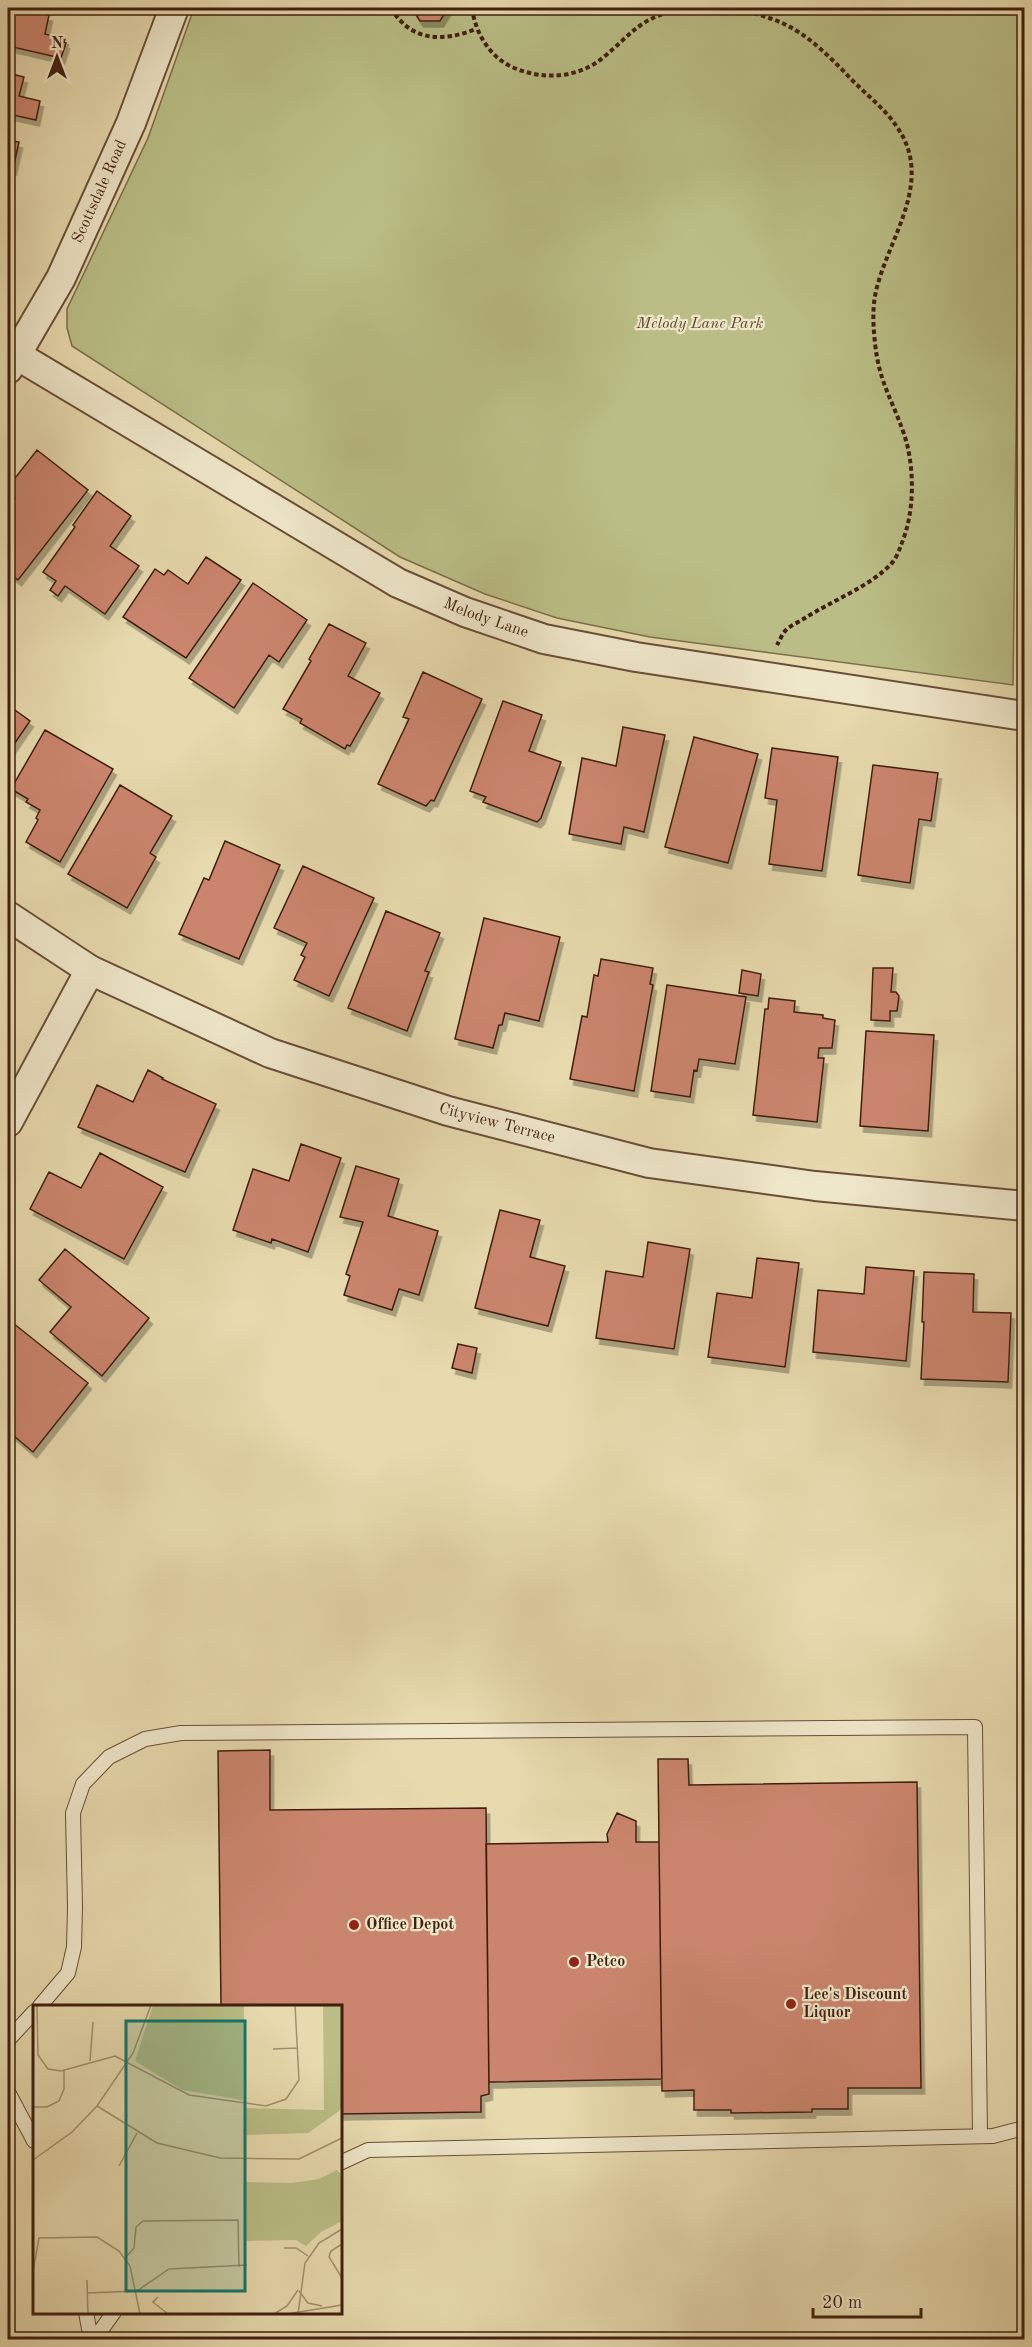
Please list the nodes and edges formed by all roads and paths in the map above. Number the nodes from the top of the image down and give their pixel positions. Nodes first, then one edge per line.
1 (174, 8) edge
2 (392, 8) edge
3 (472, 8) edge
4 (476, 29) junction
5 (11, 358) edge
6 (777, 645) dead end
7 (1024, 716) edge
8 (8, 916) edge
9 (90, 970) junction
10 (8, 1122) edge
11 (1024, 1206) edge
12 (42, 2005) edge
13 (33, 2014) edge
14 (8, 2040) edge
15 (8, 2092) edge
16 (1024, 2128) edge
17 (980, 2136) junction
18 (33, 2139) edge
19 (342, 2162) edge
20 (86, 2314) edge
21 (113, 2314) edge
22 (92, 2340) edge

1 - 5 street, Scottsdale Road
2 - 4 path
3 - 4 path
4 - 6 path
5 - 7 street, Melody Lane
8 - 9 street, Cityview Terrace
9 - 10 street
9 - 11 street, Cityview Terrace
12 - 17 lane
13 - 14 lane
15 - 18 lane
16 - 17 lane
17 - 19 lane
20 - 22 lane
21 - 22 lane

